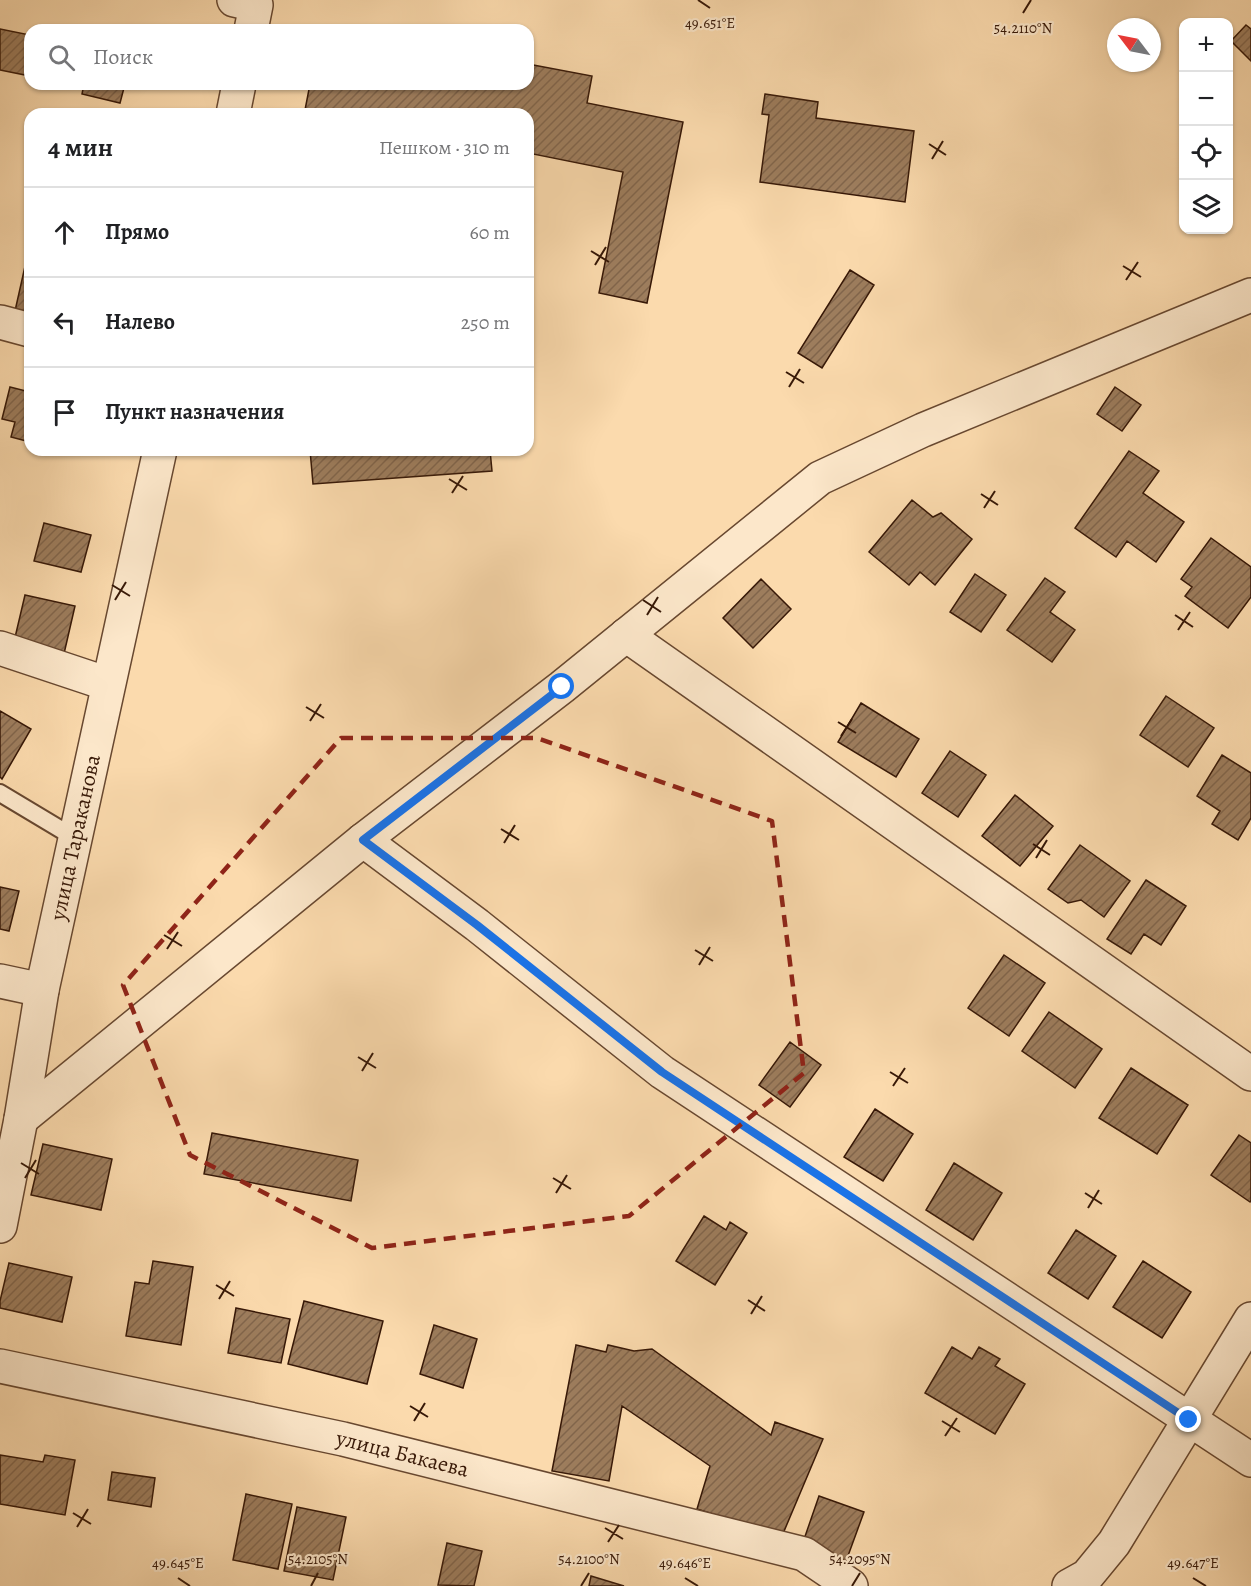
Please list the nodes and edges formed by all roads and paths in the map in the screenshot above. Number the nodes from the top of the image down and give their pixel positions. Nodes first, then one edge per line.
1 (238, 90) edge
2 (234, 108) edge
3 (1251, 295) edge
4 (0, 322) edge
5 (24, 328) edge
6 (159, 456) edge
7 (626, 635) junction
8 (0, 648) edge
9 (108, 684) junction
10 (0, 793) edge
11 (75, 838) junction
12 (363, 840) junction
13 (0, 981) edge
14 (42, 990) junction
15 (1251, 1074) edge
16 (21, 1119) junction
17 (0, 1226) edge
18 (1251, 1319) edge
19 (0, 1366) edge
20 (1189, 1420) junction
21 (1251, 1460) edge
22 (851, 1586) edge
23 (1069, 1586) edge

1 - 2 street
3 - 7 street
4 - 5 street
6 - 9 street, улица Тараканова
7 - 12 street
7 - 15 street
8 - 9 street
9 - 11 street, улица Тараканова
10 - 11 lane
11 - 14 street, улица Тараканова
12 - 16 street
12 - 20 street
13 - 14 street
14 - 16 street, улица Тараканова
16 - 17 street, улица Тараканова
18 - 20 street
19 - 22 street, улица Бакаева
20 - 21 street
20 - 23 street

